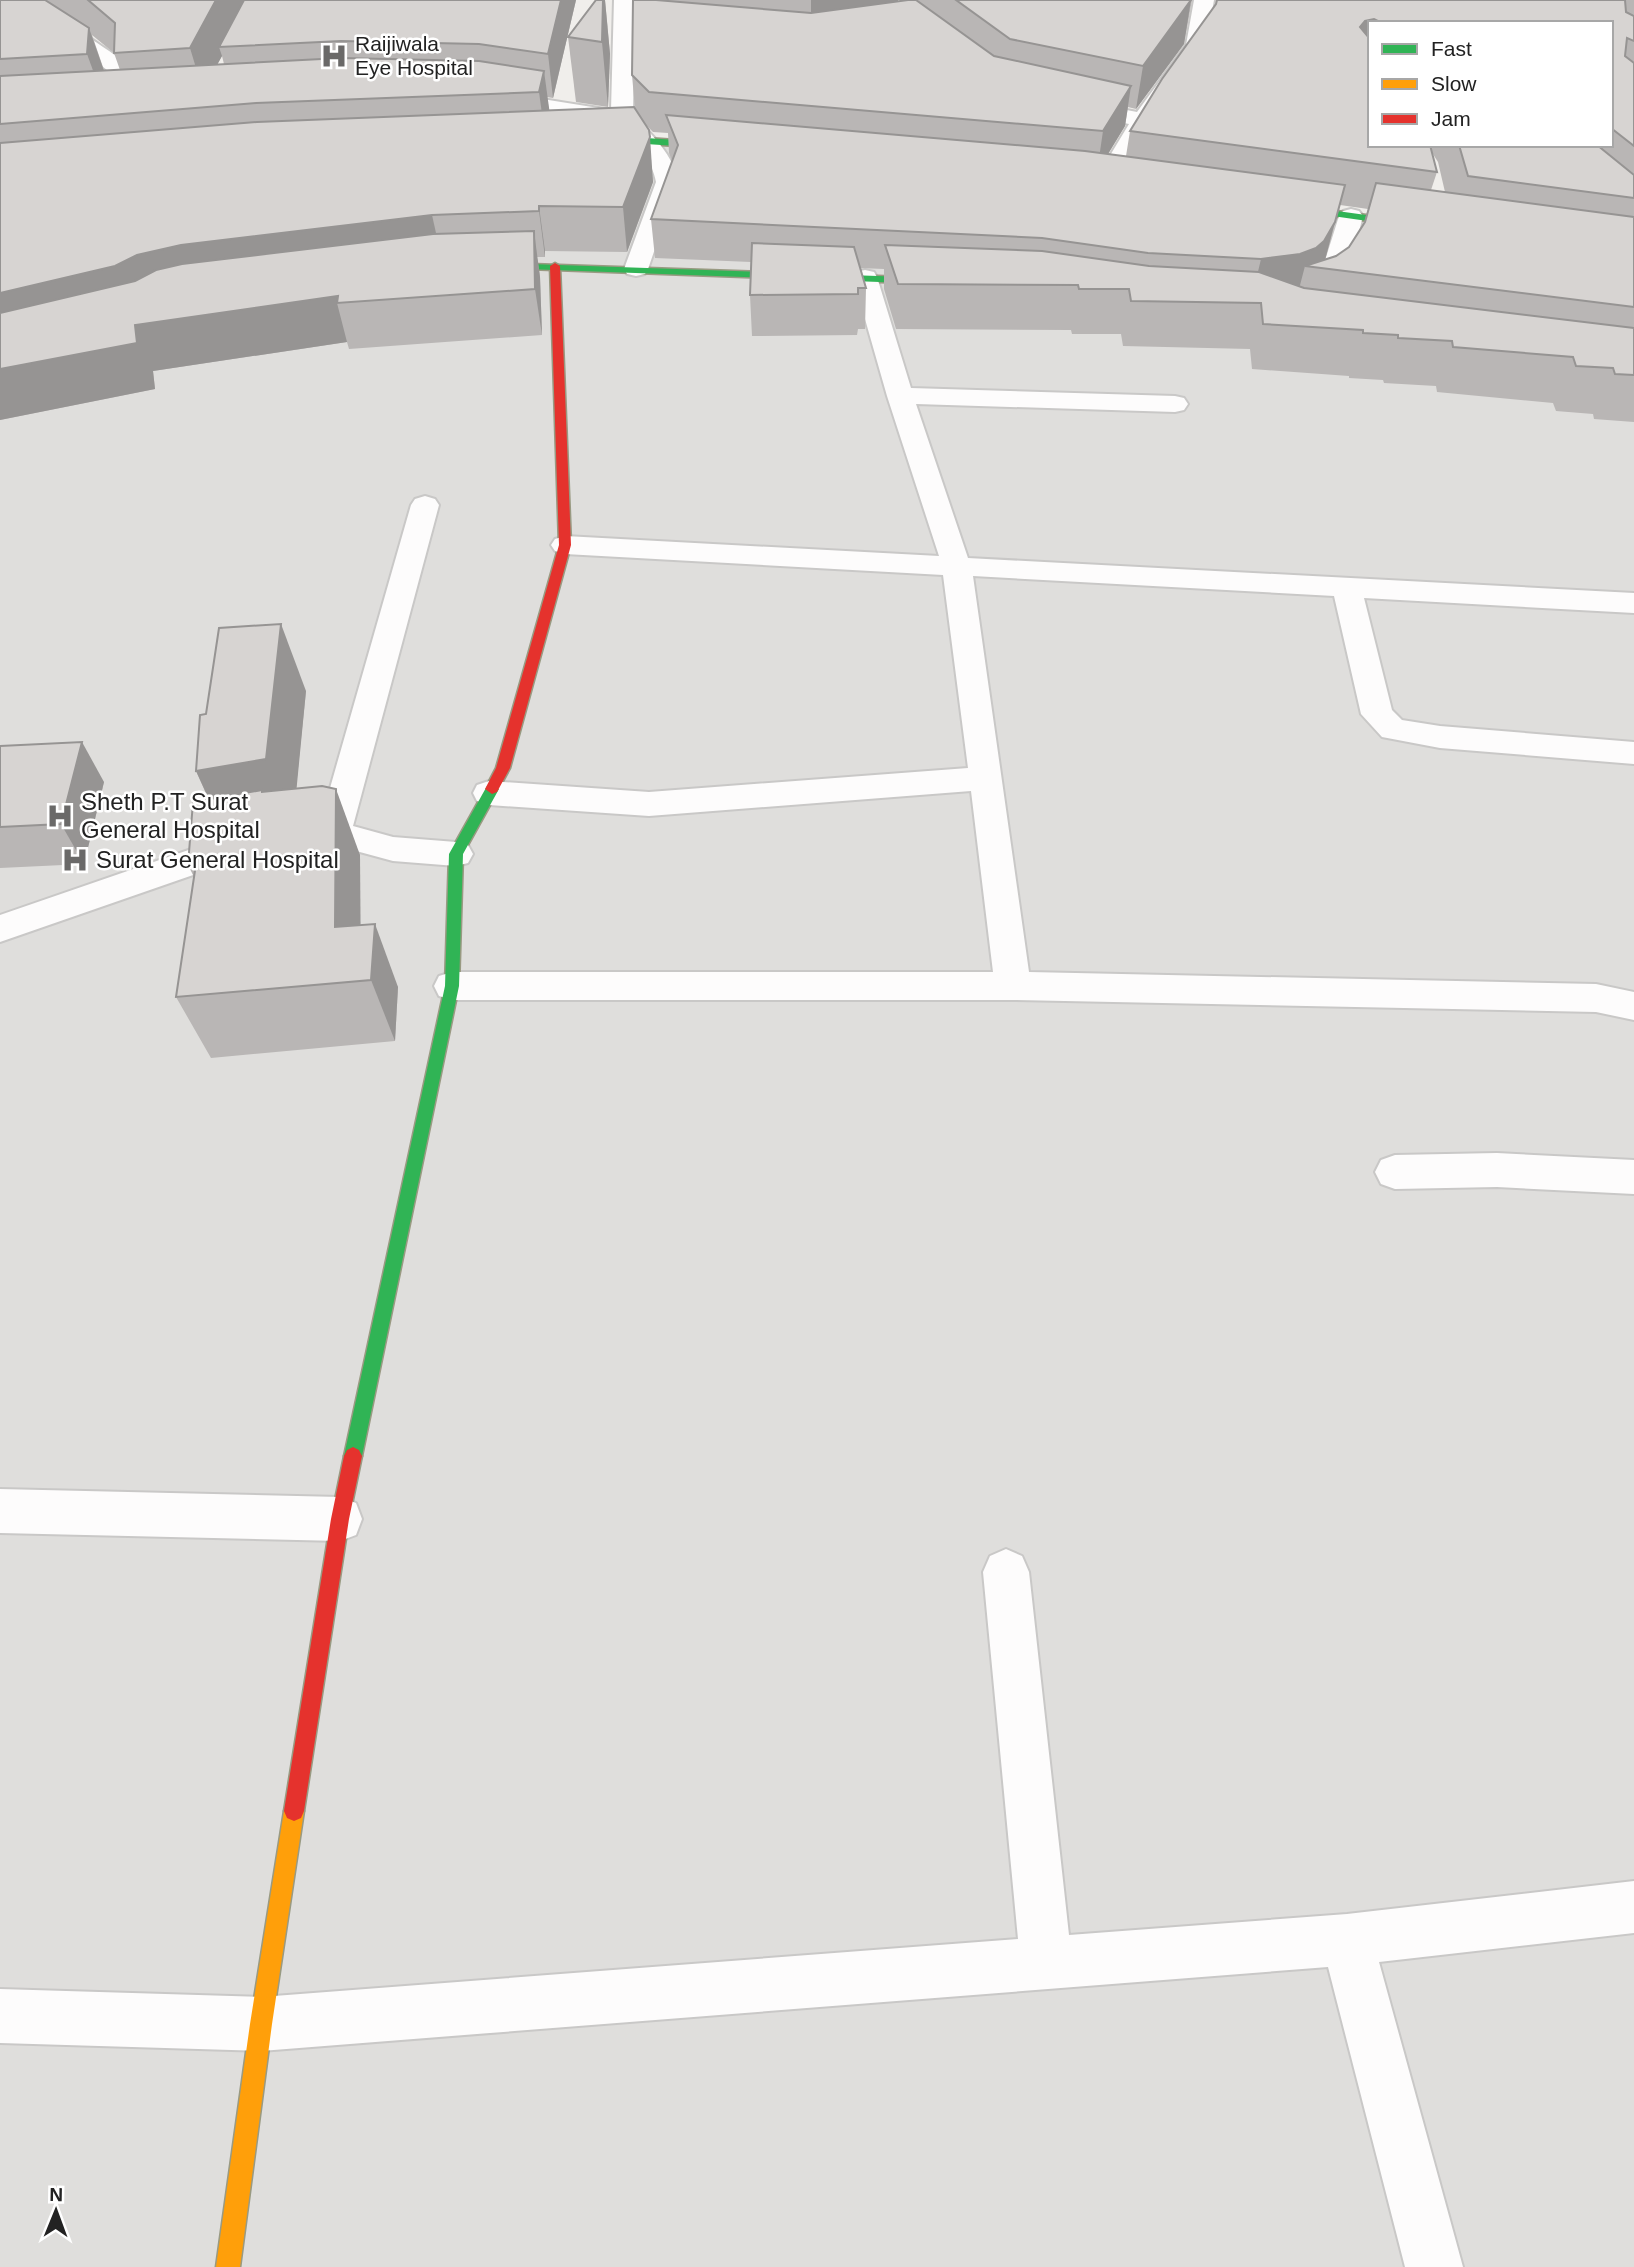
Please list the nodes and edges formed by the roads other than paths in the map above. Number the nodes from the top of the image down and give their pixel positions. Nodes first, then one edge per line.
1 (624, 0) edge
2 (1203, 0) edge
3 (0, 25) edge
4 (624, 27) junction
5 (708, 33) edge
6 (473, 96) edge
7 (1051, 101) edge
8 (90, 107) edge
9 (622, 118) junction
10 (1142, 120) junction
11 (646, 141) junction
12 (576, 144) edge
13 (738, 147) edge
14 (1105, 182) edge
15 (1269, 205) edge
16 (1351, 216) junction
17 (1435, 223) edge
18 (555, 266) junction
19 (517, 267) edge
20 (636, 269) junction
21 (865, 277) junction
22 (958, 282) edge
23 (1287, 301) edge
24 (900, 396) junction
25 (1175, 404) dead end
26 (425, 505) dead end
27 (565, 545) junction
28 (957, 567) junction
29 (1347, 589) junction
30 (1634, 603) edge
31 (1634, 753) edge
32 (985, 778) junction
33 (489, 793) junction
34 (334, 833) junction
35 (456, 854) junction
36 (0, 929) edge
37 (452, 986) junction
38 (1013, 986) junction
39 (1634, 1006) edge
40 (1395, 1172) dead end
41 (1634, 1177) edge
42 (0, 1511) edge
43 (340, 1519) junction
44 (1006, 1572) dead end
45 (1634, 1908) edge
46 (1347, 1940) junction
47 (1046, 1964) junction
48 (0, 2016) edge
49 (261, 2024) junction
50 (228, 2267) edge
51 (1434, 2267) edge

1 - 4 street
2 - 10 street
3 - 8 street
4 - 5 street
4 - 9 street
6 - 9 street
7 - 10 street
9 - 11 street
10 - 14 street
11 - 12 street
11 - 13 street
11 - 20 street
15 - 16 street
16 - 17 street
16 - 23 street
18 - 19 street
18 - 20 street
18 - 27 street
20 - 21 street
21 - 22 street
21 - 24 street
24 - 25 street
24 - 28 street
26 - 34 street
27 - 28 street
27 - 33 street
28 - 29 street
28 - 32 street
29 - 30 street
29 - 31 street
32 - 33 street
32 - 38 street
33 - 35 street
34 - 35 street
34 - 36 street
35 - 37 street
37 - 38 street
37 - 43 street
38 - 39 street
40 - 41 street
42 - 43 street
43 - 49 street
44 - 47 street
45 - 46 street
46 - 47 street
46 - 51 street
47 - 49 street
48 - 49 street
49 - 50 street

